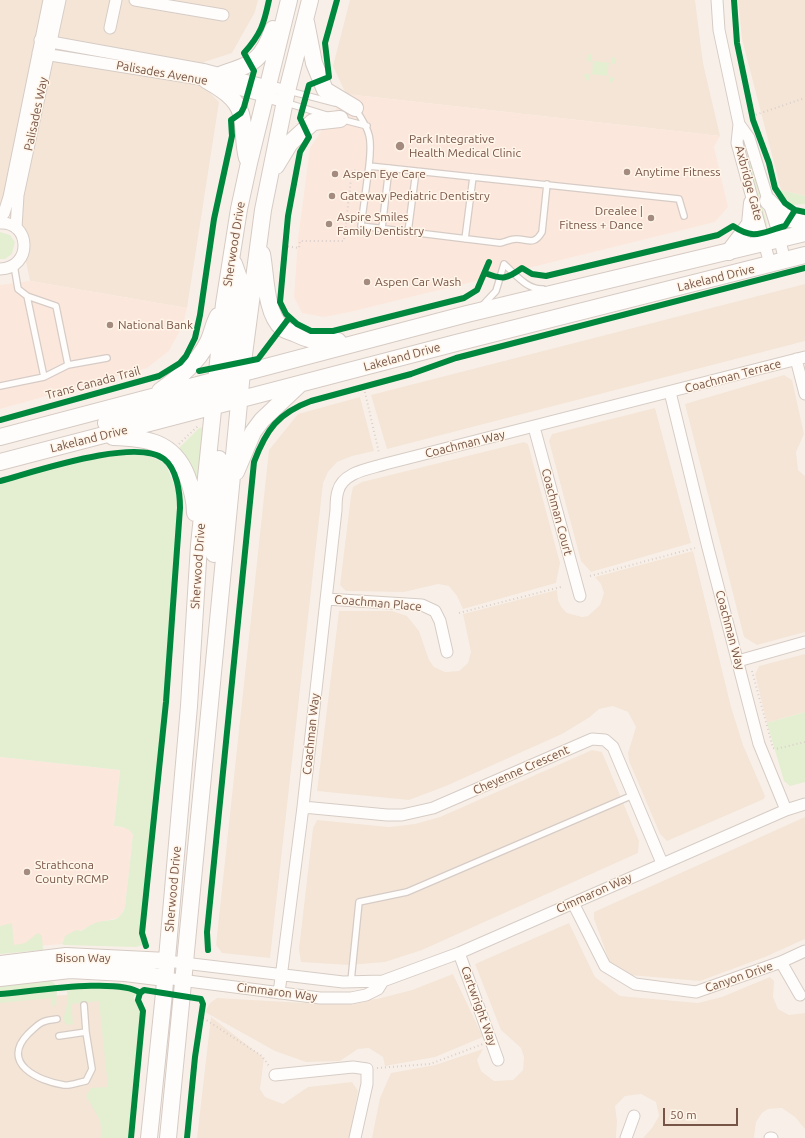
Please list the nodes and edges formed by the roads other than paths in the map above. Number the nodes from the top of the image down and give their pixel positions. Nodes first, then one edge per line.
1 (49, 0) edge
2 (60, 0) edge
3 (116, 0) edge
4 (135, 0) edge
5 (310, 0) edge
6 (717, 0) edge
7 (289, 2) edge
8 (182, 4) edge
9 (223, 15) dead end
10 (305, 18) junction
11 (110, 28) dead end
12 (46, 41) junction
13 (43, 53) junction
14 (222, 74) junction
15 (206, 80) junction
16 (266, 92) junction
17 (286, 97) junction
18 (355, 108) junction
19 (340, 119) junction
20 (739, 124) junction
21 (367, 126) junction
22 (249, 164) junction
23 (369, 166) junction
24 (389, 168) junction
25 (416, 171) junction
26 (473, 177) junction
27 (270, 178) junction
28 (547, 184) junction
29 (760, 202) junction
30 (684, 216) dead end
31 (0, 218) edge
32 (0, 223) edge
33 (805, 224) edge
34 (16, 228) junction
35 (382, 228) junction
36 (408, 232) junction
37 (805, 233) edge
38 (259, 236) junction
39 (465, 239) junction
40 (772, 241) junction
41 (729, 252) junction
42 (805, 255) edge
43 (232, 257) junction
44 (777, 262) junction
45 (14, 265) junction
46 (0, 269) edge
47 (570, 288) junction
48 (27, 296) junction
49 (224, 304) junction
50 (467, 314) junction
51 (376, 338) junction
52 (108, 358) dead end
53 (800, 358) edge
54 (68, 365) junction
55 (44, 377) junction
56 (299, 384) junction
57 (0, 386) edge
58 (226, 389) junction
59 (670, 392) junction
60 (805, 394) edge
61 (154, 396) junction
62 (534, 427) junction
63 (0, 437) edge
64 (81, 440) junction
65 (28, 454) junction
66 (0, 462) edge
67 (230, 486) junction
68 (199, 546) junction
69 (580, 596) dead end
70 (326, 599) junction
71 (219, 607) junction
72 (805, 642) edge
73 (447, 652) dead end
74 (738, 661) junction
75 (633, 795) junction
76 (805, 804) edge
77 (303, 807) junction
78 (786, 810) junction
79 (662, 863) junction
80 (573, 903) junction
81 (805, 951) edge
82 (459, 953) junction
83 (167, 961) junction
84 (781, 962) junction
85 (184, 963) junction
86 (0, 964) edge
87 (281, 974) junction
88 (0, 978) edge
89 (165, 978) junction
90 (182, 981) junction
91 (351, 981) junction
92 (383, 981) junction
93 (279, 993) junction
94 (800, 995) dead end
95 (84, 1005) dead end
96 (57, 1019) dead end
97 (86, 1032) junction
98 (59, 1036) dead end
99 (498, 1060) dead end
100 (275, 1075) road end
101 (634, 1116) dead end
102 (149, 1138) edge
103 (168, 1138) edge
104 (355, 1138) edge
105 (626, 1138) edge

1 - 12 street, Palisades Way
2 - 12 street, Palisades Way
3 - 11 street
4 - 8 street
5 - 10 main road, Sherwood Drive
6 - 20 street, Axbridge Gate
7 - 14 main road
7 - 16 main road, Sherwood Drive
8 - 9 street
10 - 17 main road, Sherwood Drive
10 - 18 main road
12 - 13 street, Palisades Way
12 - 14 street, Palisades Avenue
13 - 15 street, Palisades Avenue
13 - 31 street, Palisades Way
13 - 34 street, Palisades Way
14 - 16 street, Palisades Avenue
15 - 16 street, Palisades Avenue
15 - 22 main road
16 - 17 street, Palisades Avenue
16 - 22 main road, Sherwood Drive
17 - 18 lane
17 - 19 lane
17 - 27 main road, Sherwood Drive
18 - 21 lane
19 - 21 lane
19 - 27 main road
20 - 29 street, Axbridge Gate
20 - 29 street, Axbridge Gate
21 - 23 lane
22 - 43 main road, Sherwood Drive
23 - 24 lane
23 - 35 lane
24 - 25 lane
24 - 35 lane
25 - 26 lane
25 - 36 lane
26 - 28 lane
26 - 39 lane
27 - 38 main road, Sherwood Drive
28 - 30 lane
28 - 39 lane
29 - 33 main road
29 - 40 street, Axbridge Gate
29 - 40 street, Axbridge Gate
29 - 41 main road
32 - 34 street
34 - 45 street
35 - 36 lane
36 - 39 lane
37 - 40 main road, Lakeland Drive
38 - 51 main road
38 - 58 main road, Sherwood Drive
40 - 41 main road, Lakeland Drive
40 - 44 street, Axbridge Gate
40 - 44 street, Axbridge Gate
41 - 47 main road, Lakeland Drive
42 - 44 main road, Lakeland Drive
43 - 49 main road, Sherwood Drive
43 - 58 main road
44 - 56 main road, Lakeland Drive
45 - 46 street
45 - 48 lane
47 - 50 main road, Lakeland Drive
47 - 50 lane
48 - 54 lane
48 - 55 lane
49 - 58 main road, Sherwood Drive
49 - 61 main road
50 - 51 main road, Lakeland Drive
51 - 58 main road, Lakeland Drive
52 - 54 lane
53 - 59 street, Coachman Terrace
53 - 60 street, Coachman Terrace
54 - 55 lane
55 - 57 lane
56 - 58 main road, Lakeland Drive
56 - 67 main road
58 - 61 main road, Lakeland Drive
58 - 64 main road, Lakeland Drive
58 - 65 main road
58 - 67 main road, Sherwood Drive
58 - 68 main road, Sherwood Drive
58 - 71 main road
59 - 62 street, Coachman Way
59 - 74 street, Coachman Way
61 - 63 main road, Lakeland Drive
62 - 69 street, Coachman Court
62 - 70 street, Coachman Way
64 - 65 main road, Lakeland Drive
64 - 68 main road
65 - 66 main road, Lakeland Drive
67 - 71 main road, Sherwood Drive
68 - 83 main road, Sherwood Drive
70 - 73 street, Coachman Place
70 - 77 street, Coachman Way
71 - 85 main road, Sherwood Drive
72 - 74 street
74 - 78 street, Coachman Way
75 - 77 street, Cheyenne Crescent
75 - 79 street, Cheyenne Crescent
75 - 91 lane
76 - 78 street, Cimmaron Way
77 - 87 street, Coachman Way
78 - 79 street, Cimmaron Way
79 - 80 street, Cimmaron Way
80 - 82 street, Cimmaron Way
80 - 84 street, Canyon Drive
81 - 84 street, Canyon Drive
82 - 92 street, Cimmaron Way
82 - 99 street, Cartwright Way
83 - 85 street, Cimmaron Way
83 - 86 main road, Bison Way
83 - 89 main road, Sherwood Drive
84 - 94 street, Canyon Drive
85 - 87 street, Cimmaron Way
85 - 90 main road, Sherwood Drive
87 - 91 street, Cimmaron Way
87 - 93 street, Coachman Way
88 - 89 main road, Bison Way
89 - 90 street, Cimmaron Way
89 - 102 main road, Sherwood Drive
90 - 93 street, Cimmaron Way
90 - 103 main road, Sherwood Drive
91 - 92 street, Cimmaron Way
92 - 93 street, Cimmaron Way
95 - 97 lane
96 - 97 lane
97 - 98 lane
100 - 104 street
101 - 105 street

